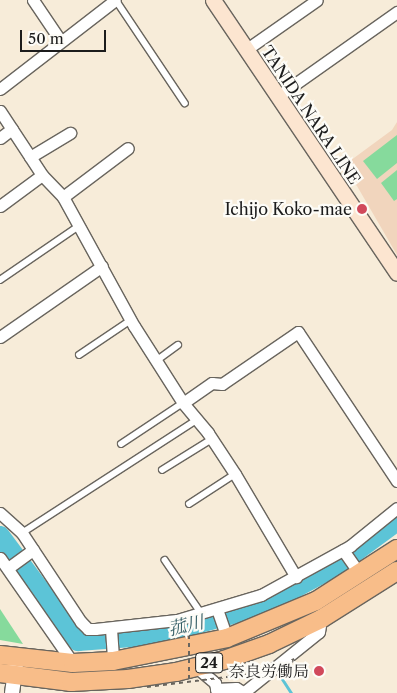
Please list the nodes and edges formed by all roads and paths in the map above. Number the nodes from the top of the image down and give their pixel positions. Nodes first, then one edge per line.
1 (33, 0) edge
2 (116, 0) edge
3 (213, 0) edge
4 (317, 0) edge
5 (397, 12) edge
6 (60, 40) junction
7 (246, 49) junction
8 (0, 89) edge
9 (278, 96) junction
10 (185, 103) dead end
11 (0, 111) edge
12 (12, 129) junction
13 (70, 133) dead end
14 (0, 138) edge
15 (128, 148) dead end
16 (30, 157) junction
17 (42, 175) junction
18 (63, 197) junction
19 (0, 206) edge
20 (80, 224) junction
21 (102, 266) junction
22 (397, 273) edge
23 (0, 280) edge
24 (131, 320) junction
25 (0, 337) edge
26 (178, 345) dead end
27 (79, 355) dead end
28 (156, 361) junction
29 (183, 404) junction
30 (195, 421) junction
31 (212, 439) junction
32 (121, 444) dead end
33 (162, 470) dead end
34 (235, 474) junction
35 (397, 481) edge
36 (189, 504) dead end
37 (397, 508) edge
38 (0, 513) edge
39 (22, 533) junction
40 (397, 549) edge
41 (33, 550) junction
42 (343, 550) junction
43 (0, 558) edge
44 (165, 560) dead end
45 (8, 568) junction
46 (397, 571) edge
47 (360, 574) junction
48 (296, 577) junction
49 (202, 614) junction
50 (321, 619) junction
51 (221, 621) junction
52 (111, 631) junction
53 (189, 635) dead end
54 (113, 653) junction
55 (8, 656) edge
56 (294, 659) dead end
57 (73, 663) junction
58 (193, 674) junction
59 (9, 681) edge
60 (147, 687) dead end
61 (216, 691) edge
62 (244, 693) edge

1 - 6 street
2 - 6 street
2 - 10 lane
3 - 7 main road, TANIDA NARA LINE
4 - 7 street
5 - 9 street
6 - 8 street
7 - 9 main road, TANIDA NARA LINE
9 - 22 main road, TANIDA NARA LINE
11 - 12 street
12 - 14 street
12 - 16 street
13 - 16 street
15 - 18 street
16 - 17 street
17 - 18 street
17 - 19 street
18 - 20 street
20 - 21 street
20 - 23 lane
21 - 24 street
21 - 25 street
24 - 27 lane
24 - 28 street
26 - 28 lane
28 - 29 street
29 - 30 street
29 - 32 lane
29 - 35 street
30 - 31 street
30 - 39 lane
31 - 33 lane
31 - 34 street
34 - 36 lane
34 - 48 street
37 - 42 street
38 - 39 street
39 - 41 street
40 - 47 highway, 24
41 - 45 street
41 - 52 street
42 - 47 street
42 - 48 street
43 - 45 street
44 - 49 lane
45 - 57 street
46 - 50 highway, 24
47 - 51 highway, 24
48 - 51 street
49 - 51 street
49 - 52 street
50 - 58 highway, 24
50 - 62 street
51 - 54 highway, 24
52 - 54 street
53 - 58 path, bridge
54 - 57 highway, 24
55 - 57 highway, 24
55 - 59 street
56 - 58 path, bridge
58 - 59 highway, 24
58 - 60 path, bridge
58 - 61 street
61 - 62 street

